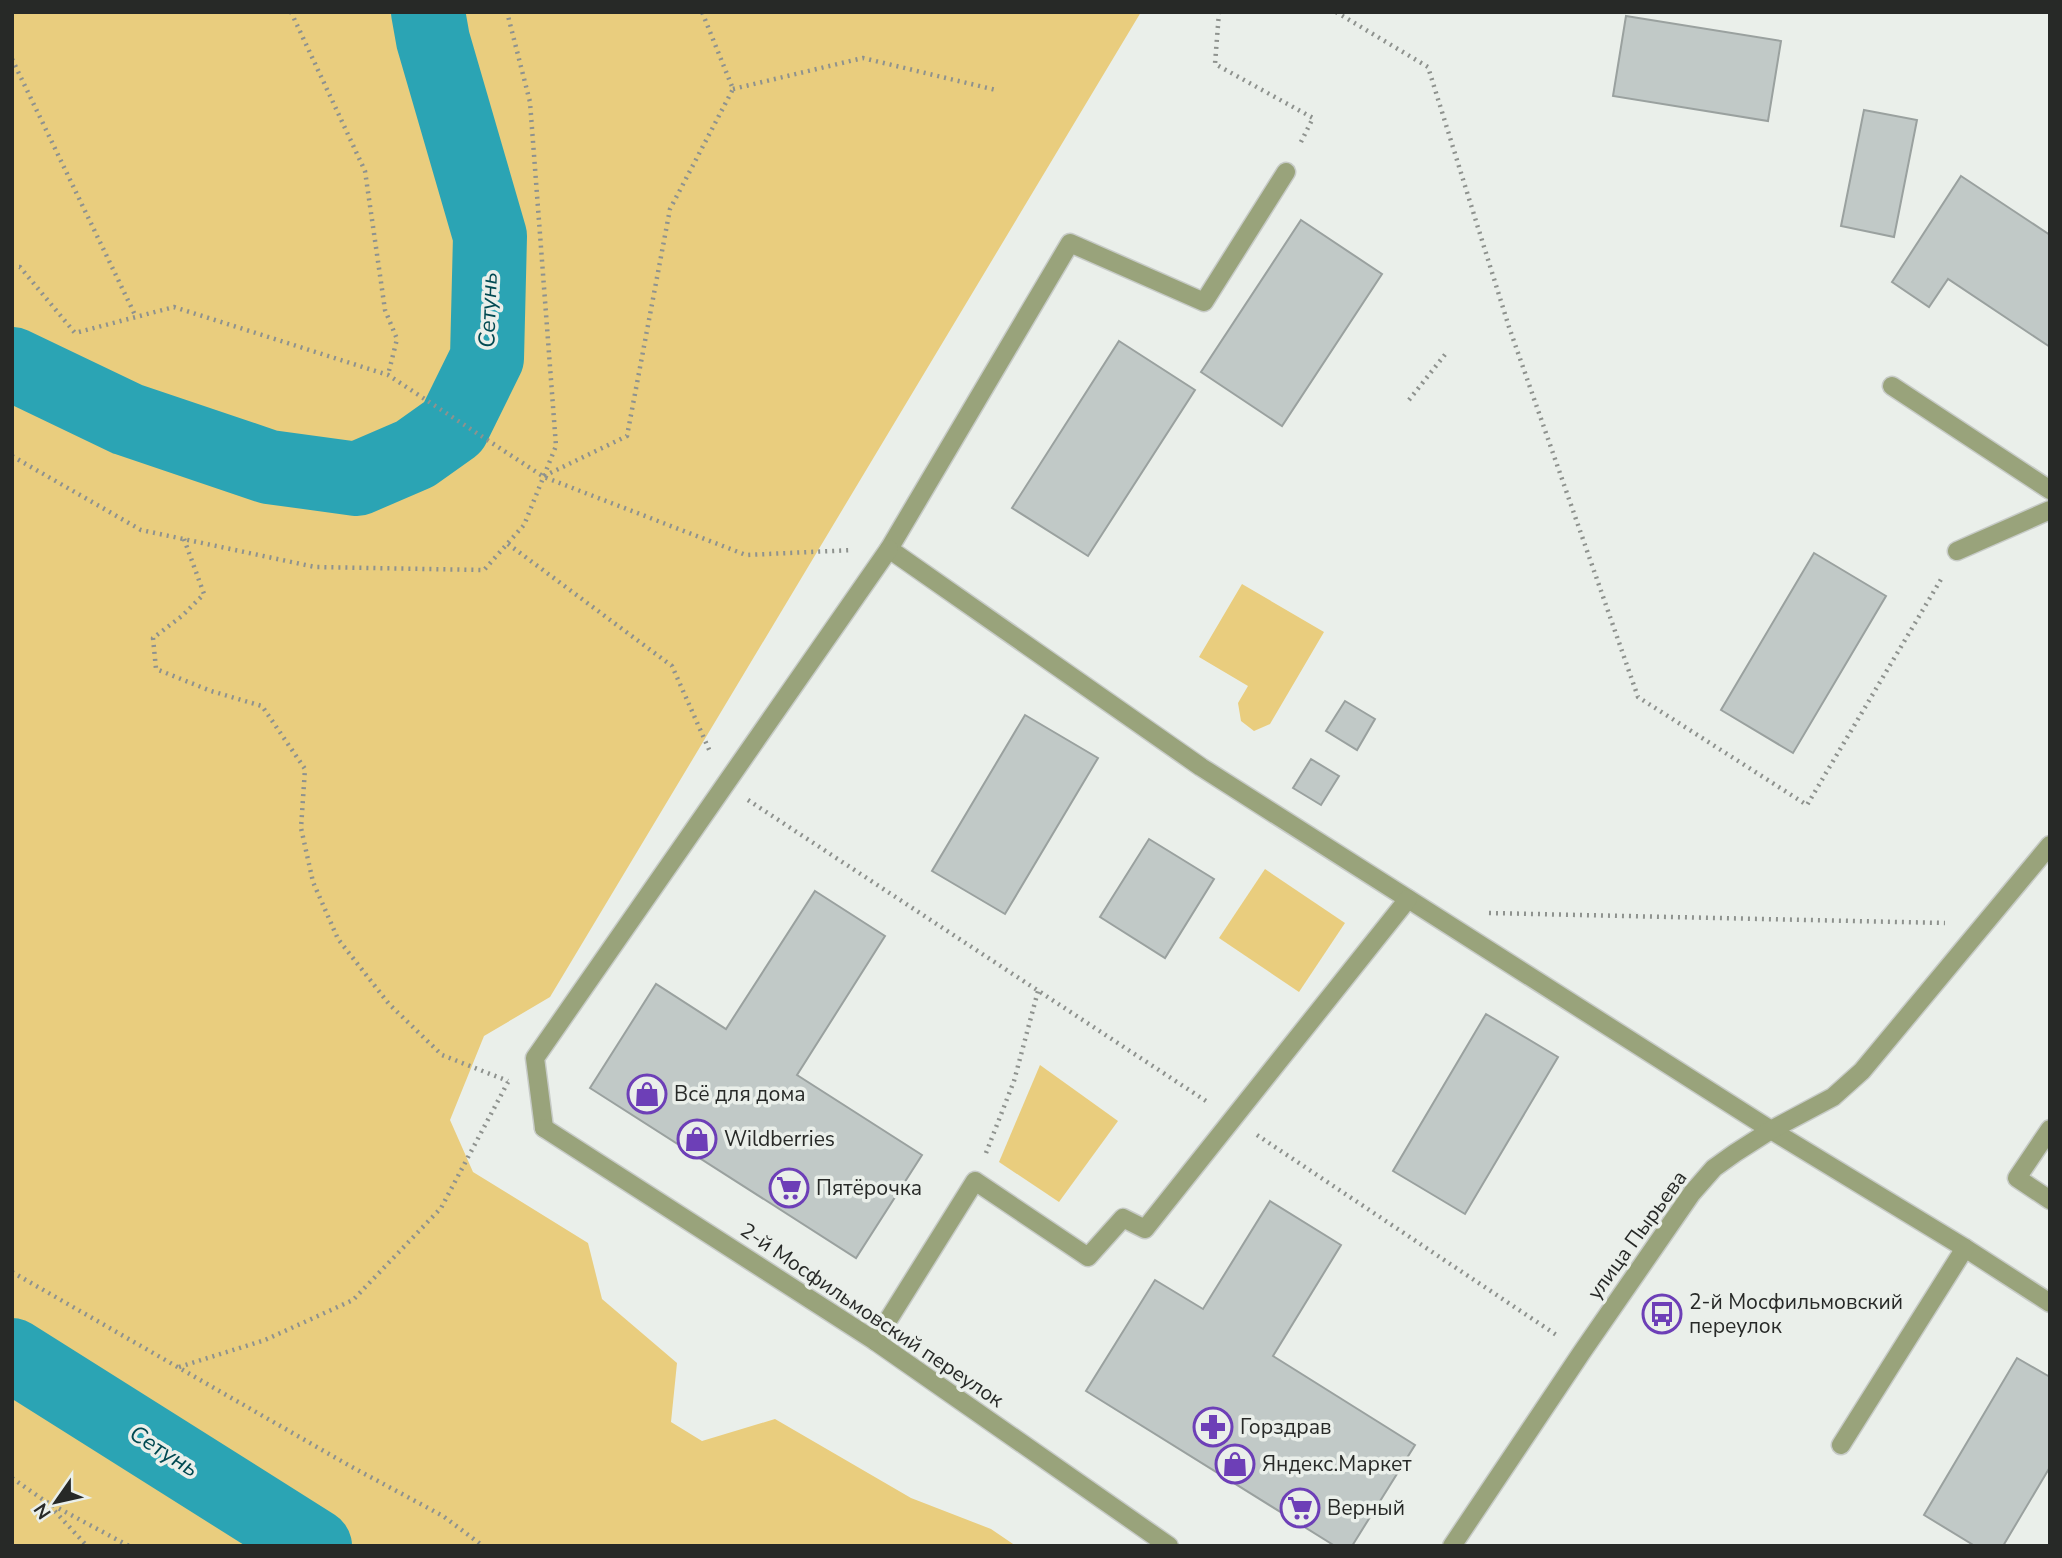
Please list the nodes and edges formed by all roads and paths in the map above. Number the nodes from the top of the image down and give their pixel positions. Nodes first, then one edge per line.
1 (291, 12) edge
2 (507, 12) edge
3 (702, 12) edge
4 (1219, 12) edge
5 (1336, 12) edge
6 (12, 59) edge
7 (733, 89) junction
8 (996, 90) dead end
9 (1286, 172) joint
10 (12, 267) edge
11 (136, 317) junction
12 (1447, 352) dead end
13 (388, 375) junction
14 (1892, 386) dead end
15 (1409, 400) dead end
16 (12, 456) edge
17 (544, 477) junction
18 (2050, 490) edge
19 (2050, 510) edge
20 (184, 540) junction
21 (508, 544) junction
22 (889, 549) junction
23 (1958, 551) joint
24 (725, 785) junction
25 (2050, 845) edge
26 (1408, 899) junction
27 (1485, 913) dead end
28 (1985, 924) junction
29 (1038, 991) junction
30 (535, 1058) junction
31 (509, 1082) junction
32 (1233, 1119) junction
33 (2050, 1129) edge
34 (1771, 1130) junction
35 (975, 1181) junction
36 (2050, 1200) edge
37 (1965, 1248) junction
38 (12, 1272) edge
39 (2050, 1303) edge
40 (875, 1341) junction
41 (1582, 1352) junction
42 (178, 1367) junction
43 (1841, 1445) dead end
44 (12, 1478) edge
45 (45, 1501) junction
46 (87, 1546) edge
47 (129, 1546) edge
48 (483, 1546) edge
49 (1169, 1546) edge
50 (1452, 1546) edge

1 - 13 path
2 - 17 path
3 - 7 path
4 - 9 path
5 - 23 path
6 - 11 path
7 - 8 path
7 - 17 path
9 - 22 street
10 - 11 path
11 - 13 path
12 - 15 path
13 - 17 path
14 - 18 street
16 - 20 path
17 - 21 path
17 - 22 path
19 - 23 street
20 - 21 path
20 - 31 path
21 - 24 path
22 - 24 street
22 - 26 street
24 - 29 path
24 - 30 street
25 - 28 street, улица Пырьева
26 - 32 street
26 - 34 street
27 - 28 path
28 - 34 street, улица Пырьева
29 - 32 path
29 - 35 path
30 - 31 path
30 - 40 street, 2-й Мосфильмовский переулок
31 - 42 path
32 - 35 street
32 - 41 path
33 - 36 street
34 - 37 street
34 - 41 street, улица Пырьева
35 - 40 street
37 - 39 street
37 - 43 street
38 - 42 path
40 - 49 street, 2-й Мосфильмовский переулок
41 - 50 street, улица Пырьева
42 - 48 path
44 - 45 path
45 - 46 path
45 - 47 path

